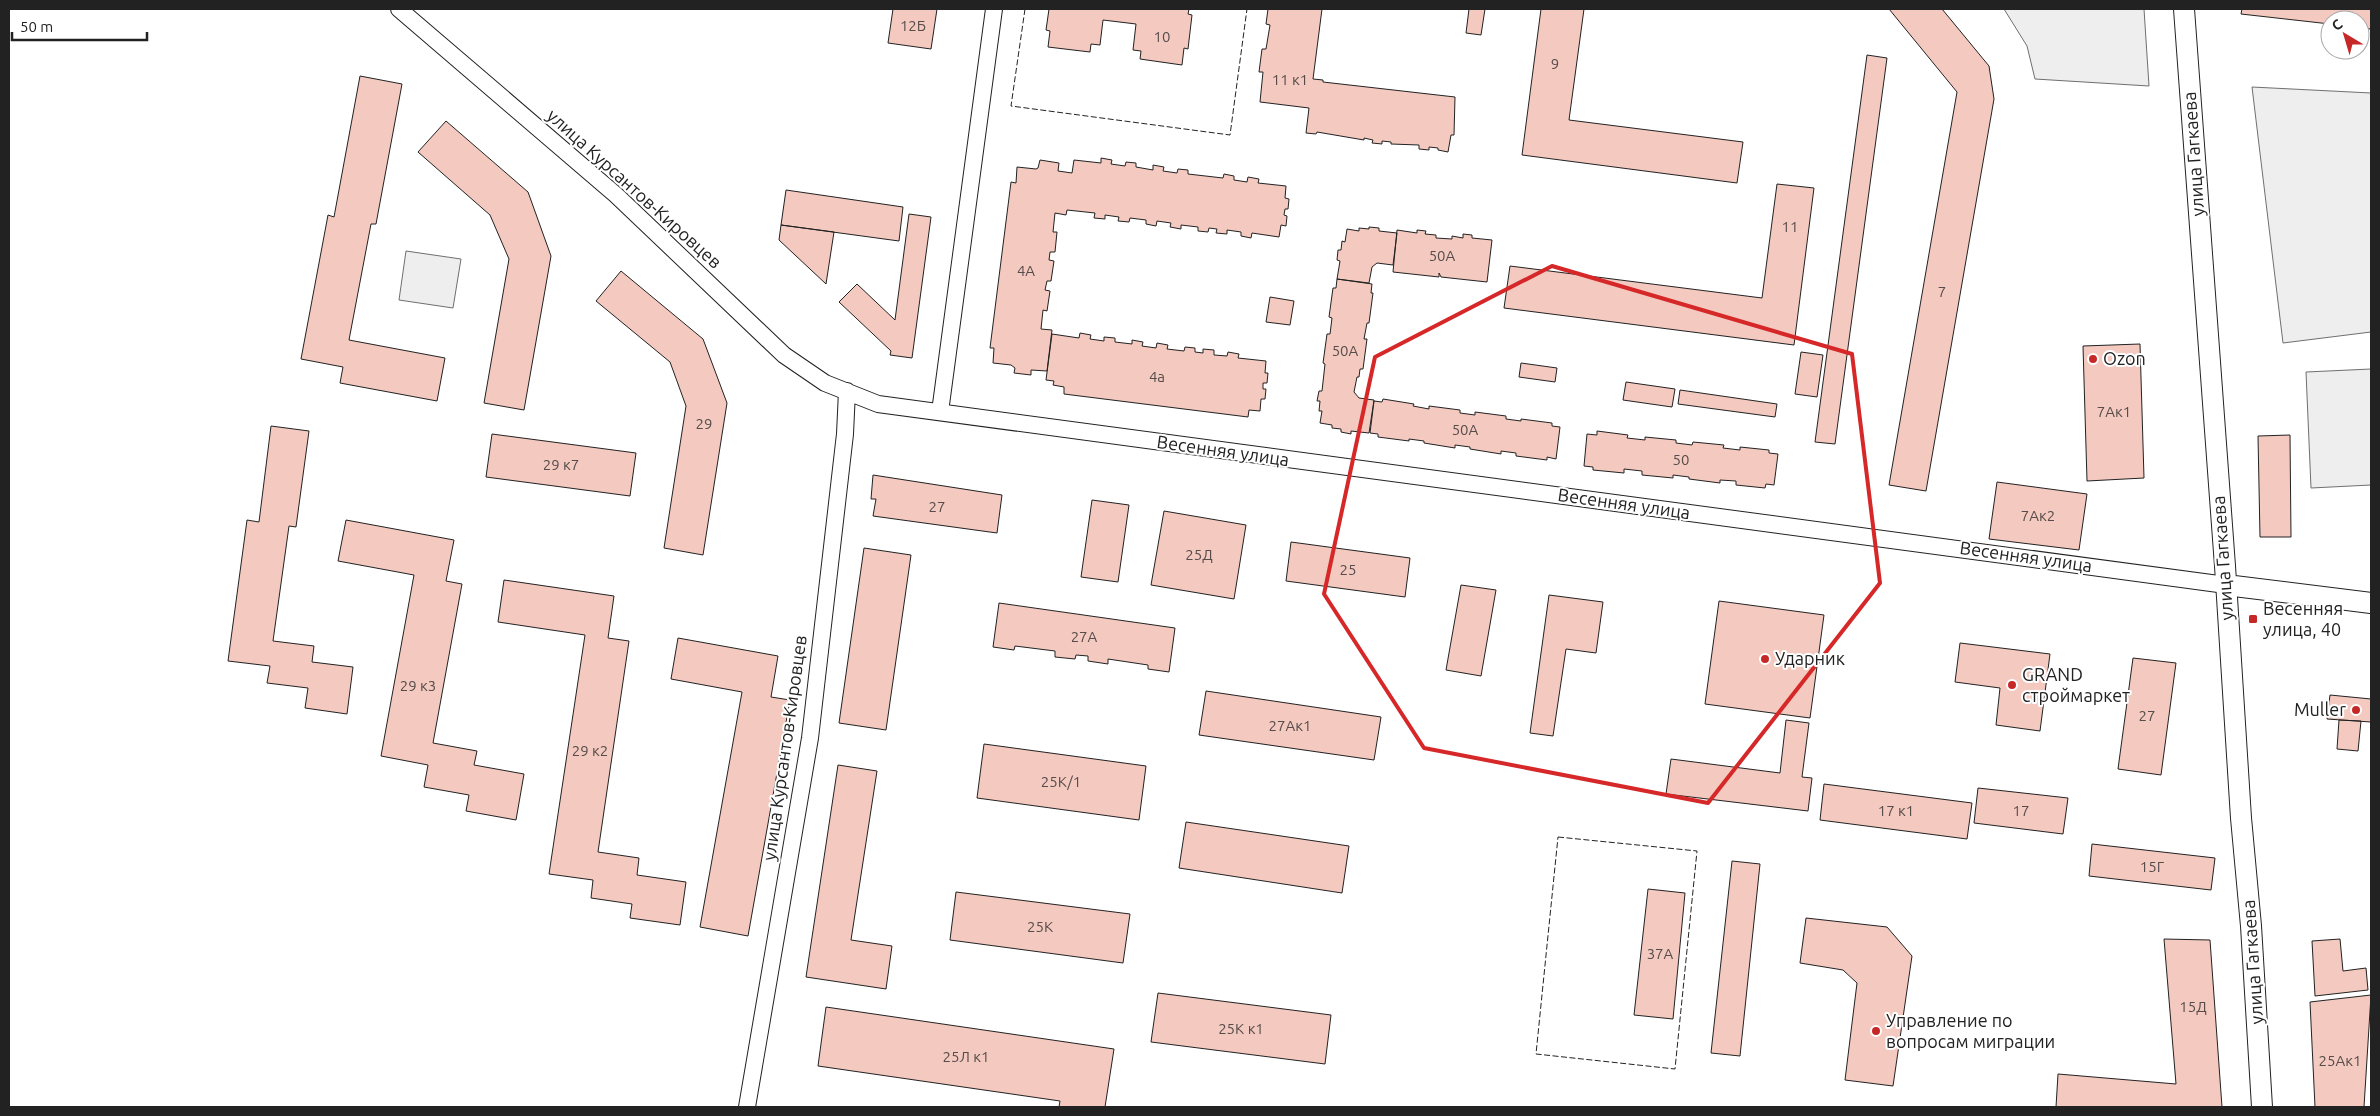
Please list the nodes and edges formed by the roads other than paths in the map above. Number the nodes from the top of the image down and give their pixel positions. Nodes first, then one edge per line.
1 (398, 9) edge
2 (994, 9) edge
3 (2184, 9) edge
4 (847, 391) junction
5 (878, 404) joint
6 (940, 412) junction
7 (2226, 585) junction
8 (2371, 603) edge
9 (747, 1107) edge
10 (2262, 1107) edge

1 - 4 street, улица Курсантов-Кировцев
2 - 6 street
3 - 7 street, улица Гагкаева
4 - 5 street, улица Курсантов-Кировцев
4 - 9 street, улица Курсантов-Кировцев
5 - 6 street, Весенняя улица
6 - 7 street, Весенняя улица
7 - 8 street, Весенняя улица
7 - 10 street, улица Гагкаева

